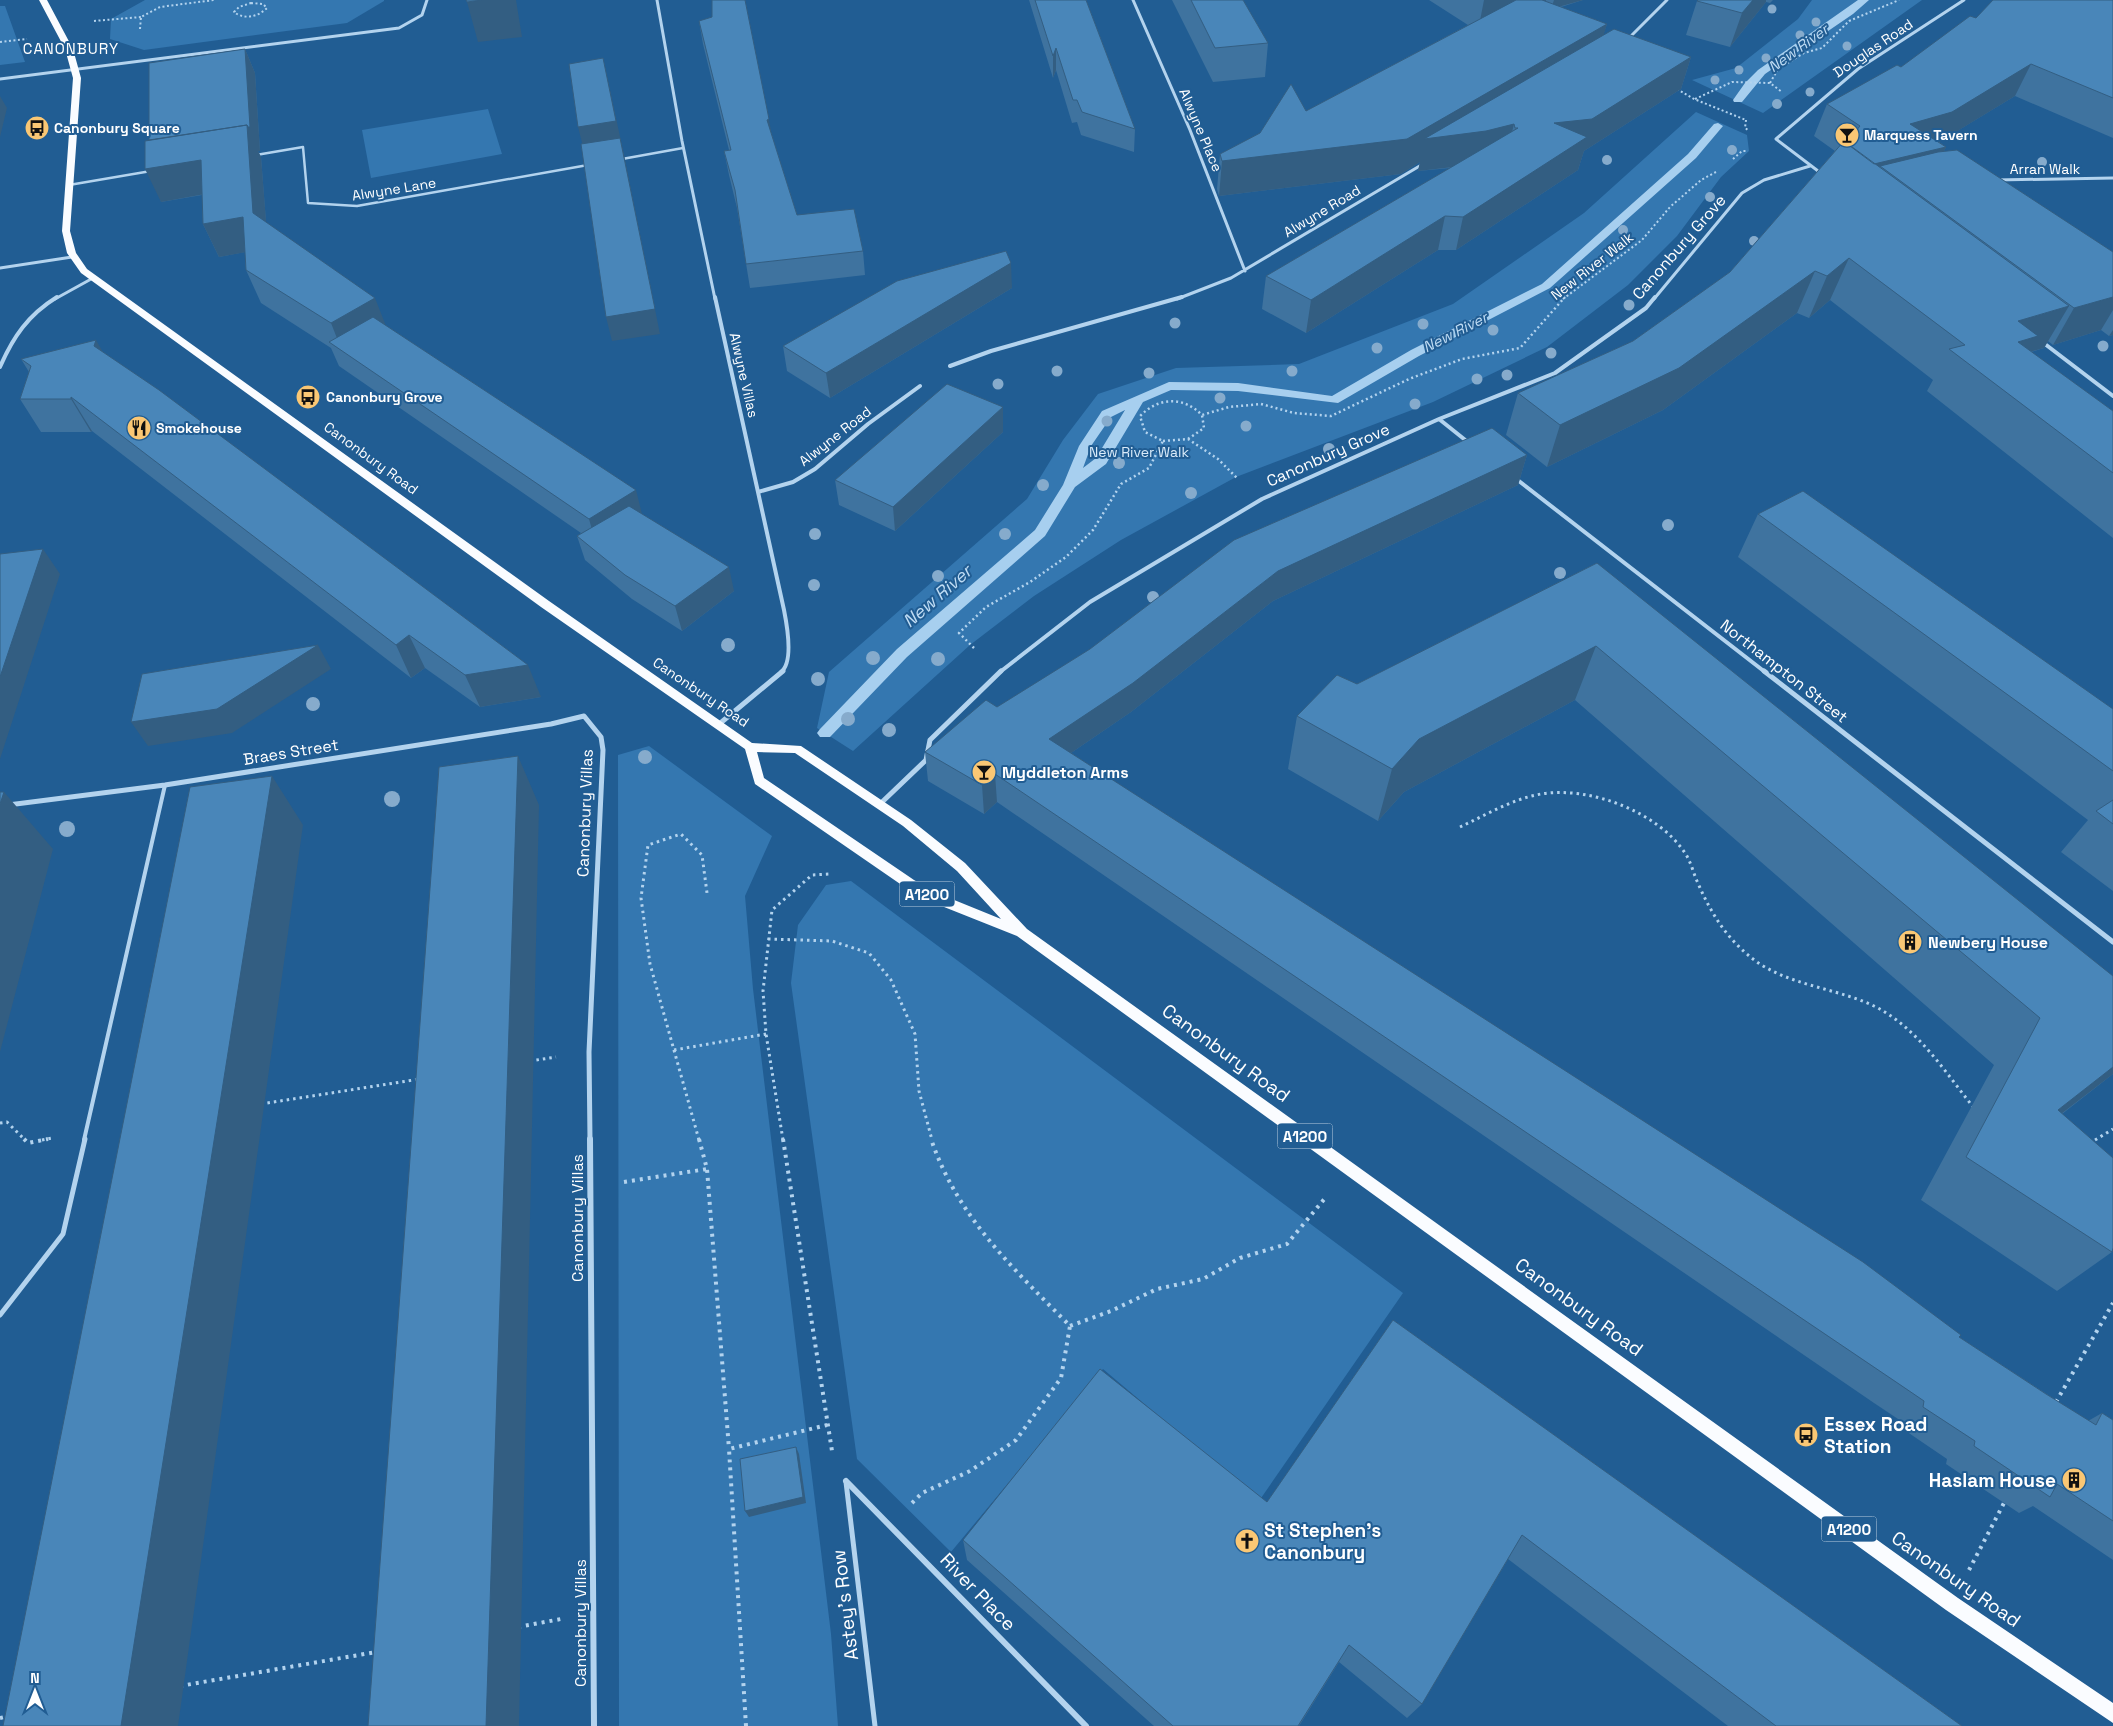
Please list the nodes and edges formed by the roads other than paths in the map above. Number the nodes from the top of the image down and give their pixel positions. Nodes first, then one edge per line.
1 (43, 0) edge
2 (427, 0) edge
3 (657, 0) edge
4 (1133, 0) edge
5 (1667, 0) edge
6 (1964, 0) edge
7 (1620, 46) edge
8 (76, 70) junction
9 (0, 79) edge
10 (683, 148) junction
11 (254, 155) dead end
12 (615, 160) edge
13 (1425, 163) edge
14 (596, 164) edge
15 (1810, 166) junction
16 (156, 171) edge
17 (1824, 176) edge
18 (2113, 178) edge
19 (1990, 180) edge
20 (69, 185) junction
21 (72, 257) junction
22 (0, 268) edge
23 (1245, 270) junction
24 (93, 278) junction
25 (2037, 338) edge
26 (950, 366) dead end
27 (0, 367) edge
28 (920, 386) dead end
29 (2113, 396) edge
30 (1439, 419) junction
31 (1477, 449) edge
32 (1509, 474) edge
33 (758, 492) junction
34 (584, 716) joint
35 (718, 725) junction
36 (750, 747) junction
37 (165, 784) junction
38 (880, 804) junction
39 (0, 806) edge
40 (1022, 933) junction
41 (2113, 942) edge
42 (0, 1315) edge
43 (846, 1481) joint
44 (2113, 1714) edge
45 (594, 1726) edge
46 (874, 1726) edge
47 (1086, 1726) edge

1 - 8 main road
2 - 8 street
3 - 10 street, Alwyne Villas
4 - 23 street, Alwyne Place
5 - 7 street
6 - 15 street, Douglas Road
8 - 9 street
8 - 20 main road
10 - 12 lane
10 - 33 street, Alwyne Villas
11 - 14 lane, Alwyne Lane
13 - 23 street, Alwyne Road
15 - 17 street
15 - 30 street, Canonbury Grove
16 - 20 lane
18 - 19 street, Arran Walk
20 - 21 main road
21 - 22 street
21 - 24 main road, Canonbury Road
23 - 26 street, Alwyne Road
24 - 27 street
24 - 35 main road, Canonbury Road
25 - 29 street
28 - 33 street, Alwyne Road
30 - 31 street
30 - 38 street, Canonbury Grove
32 - 41 street, Northampton Street
33 - 35 street, Alwyne Villas
34 - 37 street, Braes Street
34 - 45 street, Canonbury Villas
35 - 36 main road, Canonbury Road
36 - 38 main road, Canonbury Road / A1200
36 - 40 main road, Canonbury Road / A1200
37 - 39 street, Braes Street
37 - 42 lane
38 - 40 main road, Canonbury Road / A1200
40 - 44 main road, Canonbury Road / A1200
43 - 46 lane, Astey's Row
43 - 47 street, River Place

